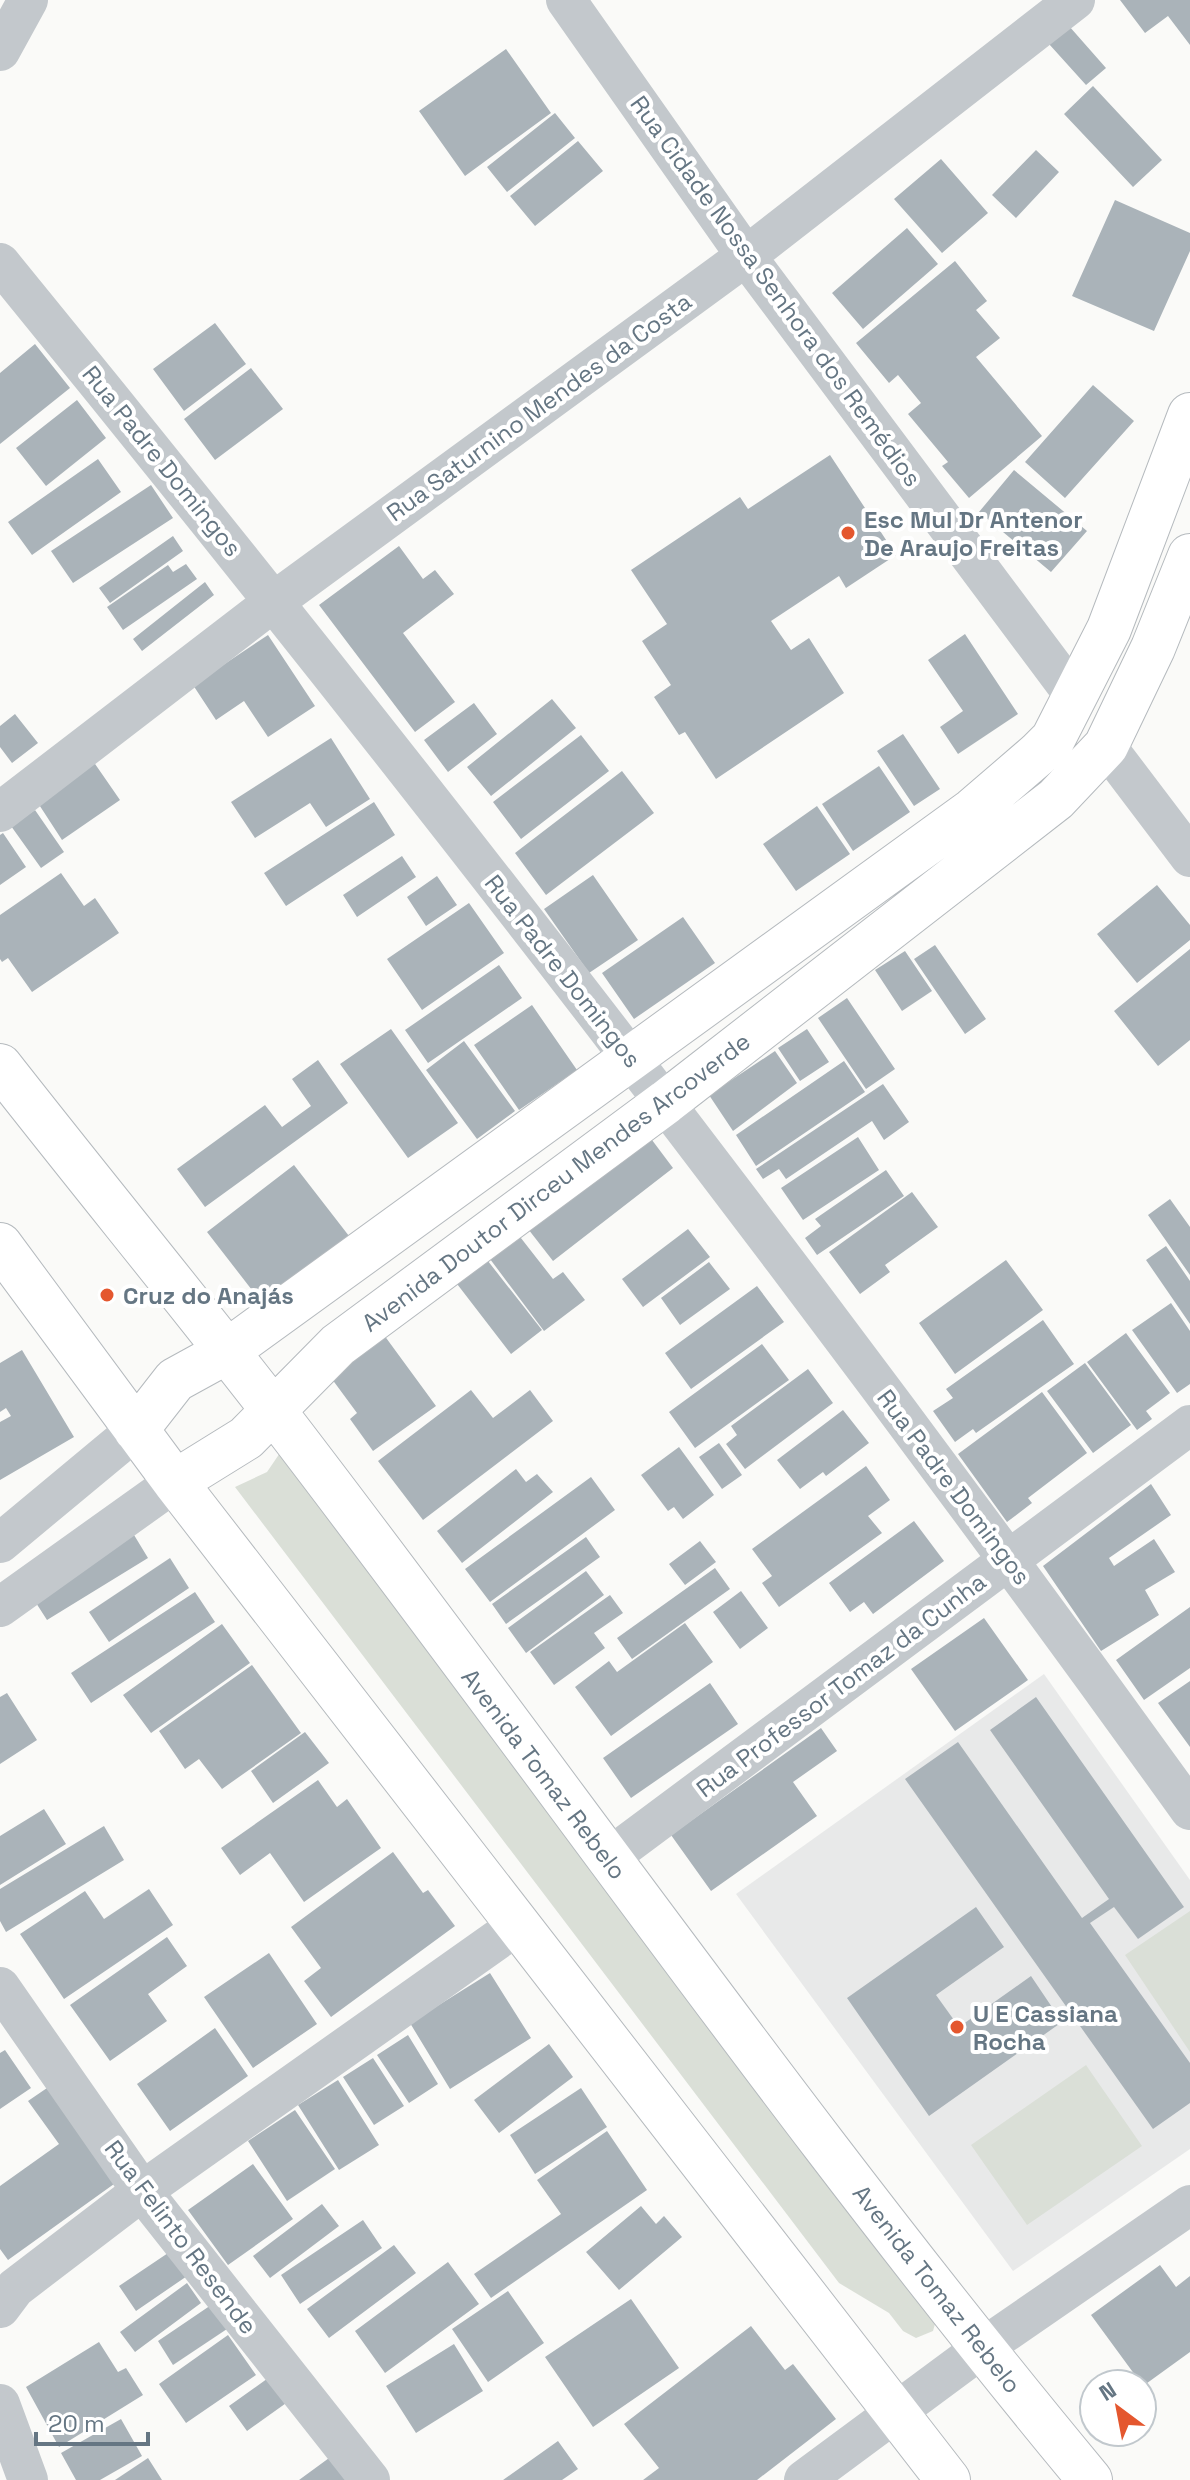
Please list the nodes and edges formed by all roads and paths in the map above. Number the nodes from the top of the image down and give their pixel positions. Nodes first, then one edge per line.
1 (28, 0) edge
2 (566, 0) edge
3 (1075, 0) edge
4 (0, 51) edge
5 (746, 256) junction
6 (0, 263) edge
7 (1190, 415) edge
8 (1180, 469) edge
9 (1190, 556) edge
10 (276, 600) junction
11 (1190, 617) edge
12 (1109, 629) junction
13 (1153, 648) junction
14 (1074, 695) junction
15 (1106, 746) junction
16 (973, 810) junction
17 (0, 812) edge
18 (1002, 841) junction
19 (1190, 857) edge
20 (632, 1060) junction
21 (0, 1066) edge
22 (666, 1102) junction
23 (0, 1245) edge
24 (226, 1352) junction
25 (272, 1409) junction
26 (1190, 1425) edge
27 (136, 1430) junction
28 (175, 1482) junction
29 (0, 1543) edge
30 (1009, 1559) junction
31 (0, 1607) edge
32 (1190, 1810) edge
33 (607, 1859) junction
34 (518, 1925) junction
35 (0, 1987) edge
36 (142, 2191) junction
37 (1190, 2205) edge
38 (0, 2308) edge
39 (981, 2349) junction
40 (0, 2404) edge
41 (897, 2410) junction
42 (28, 2480) edge
43 (370, 2480) edge
44 (804, 2480) edge
45 (948, 2480) edge
46 (1090, 2480) edge

1 - 4 street
2 - 5 street, Rua Cidade Nossa Senhora dos Remédios
3 - 5 street, Rua Saturnino Mendes da Costa
5 - 10 street, Rua Saturnino Mendes da Costa
5 - 14 street, Rua Cidade Nossa Senhora dos Remédios
6 - 10 street, Rua Padre Domingos
7 - 8 main road
8 - 12 main road
9 - 13 main road, Avenida Doutor Dirceu Mendes Arcoverde
10 - 17 street, Rua Saturnino Mendes da Costa
10 - 20 street, Rua Padre Domingos
11 - 13 street
12 - 13 street
12 - 14 main road
13 - 15 main road, Avenida Doutor Dirceu Mendes Arcoverde
14 - 16 main road
15 - 18 main road, Avenida Doutor Dirceu Mendes Arcoverde
15 - 19 street
16 - 18 main road
16 - 20 main road
18 - 22 main road, Avenida Doutor Dirceu Mendes Arcoverde
20 - 22 street, Rua Padre Domingos
20 - 24 main road
21 - 24 main road, Avenida Tomaz Rebelo
22 - 25 main road, Avenida Doutor Dirceu Mendes Arcoverde
22 - 30 street, Rua Padre Domingos
23 - 27 main road
24 - 25 main road, Avenida Tomaz Rebelo
24 - 27 main road
25 - 28 main road, Avenida Doutor Dirceu Mendes Arcoverde
25 - 33 main road, Avenida Tomaz Rebelo
26 - 30 street, Rua Professor Tomaz da Cunha
27 - 28 main road
27 - 29 street
28 - 31 street, Avenida Doutor Dirceu Mendes Arcoverde
28 - 34 main road
30 - 32 street, Rua Padre Domingos
30 - 33 street, Rua Professor Tomaz da Cunha
33 - 39 main road, Avenida Tomaz Rebelo
34 - 36 street
34 - 41 main road
35 - 36 street, Rua Felinto Resende
36 - 38 street
36 - 43 street, Rua Felinto Resende
37 - 39 street
39 - 41 street
39 - 46 main road, Avenida Tomaz Rebelo
40 - 42 street
41 - 44 street
41 - 45 main road

